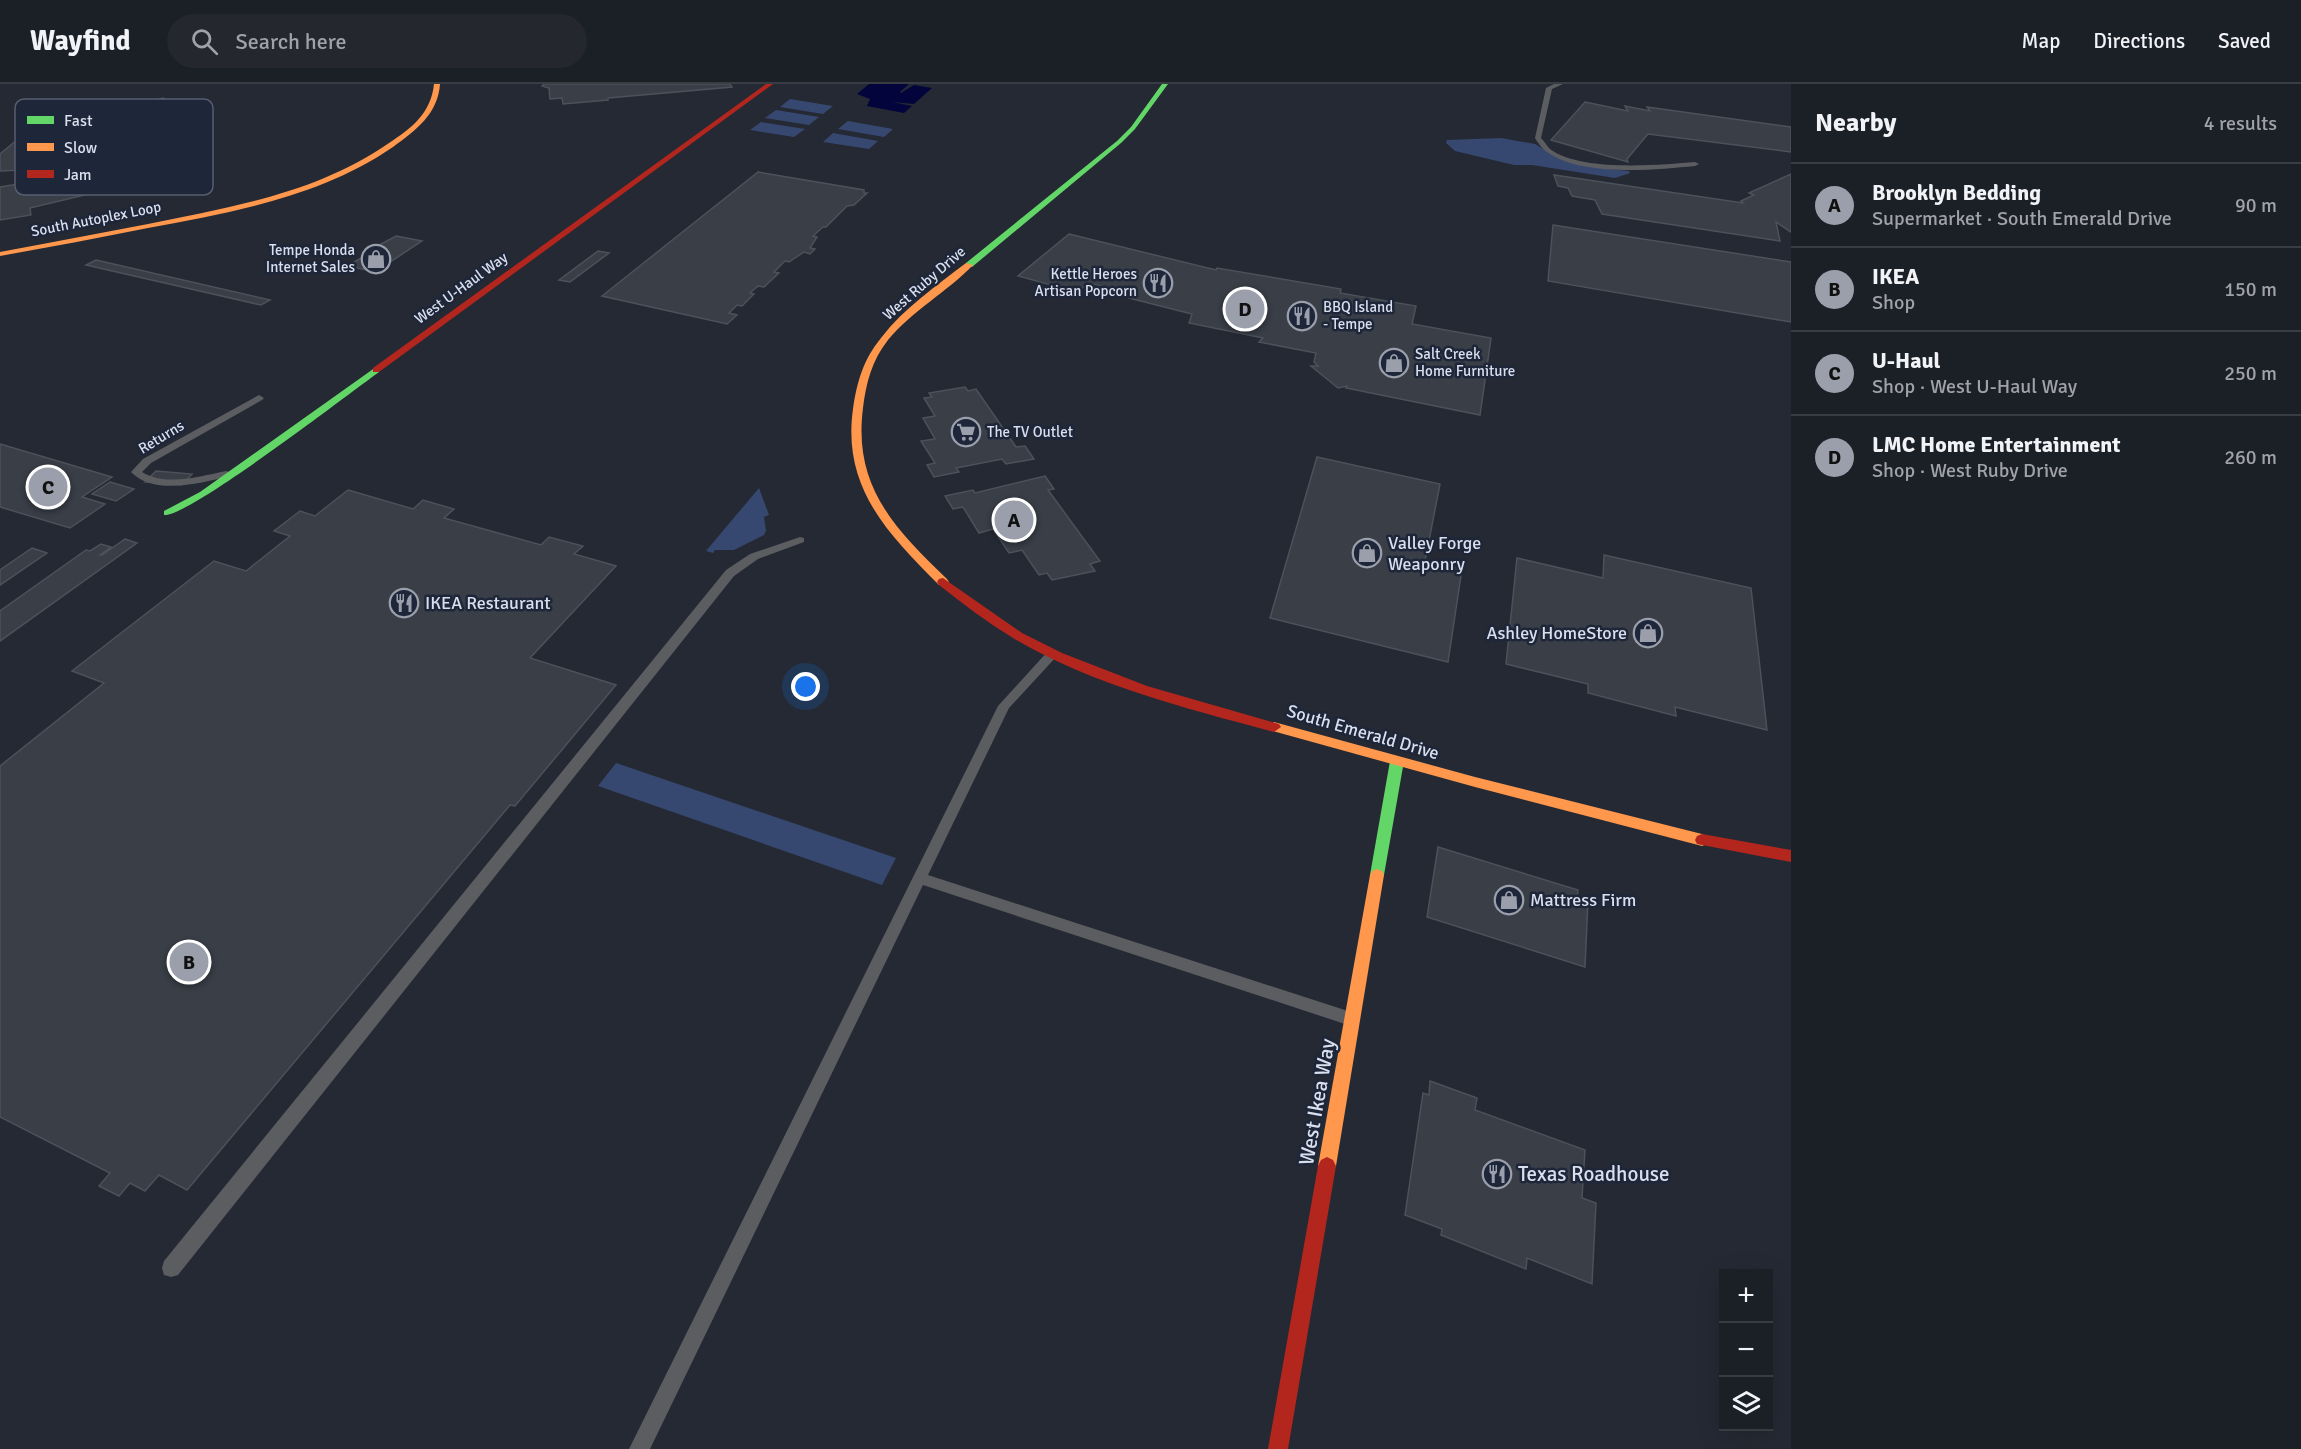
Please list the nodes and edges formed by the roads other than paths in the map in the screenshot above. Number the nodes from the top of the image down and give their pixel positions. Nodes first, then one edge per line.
1 (437, 84) edge
2 (770, 84) edge
3 (1165, 84) edge
4 (1560, 84) edge
5 (1695, 164) dead end
6 (0, 255) edge
7 (259, 398) dead end
8 (234, 472) junction
9 (168, 513) dead end
10 (800, 540) dead end
11 (947, 586) joint
12 (1053, 653) junction
13 (1397, 761) junction
14 (1791, 856) edge
15 (919, 878) junction
16 (1353, 1019) junction
17 (171, 1268) dead end
18 (639, 1449) edge
19 (1278, 1449) edge

1 - 6 street, South Autoplex Loop
2 - 8 street, West U-Haul Way
3 - 11 street, West Ruby Drive
4 - 5 lane
7 - 8 lane, Returns
8 - 9 street, West U-Haul Way
10 - 17 lane
11 - 12 street, South Emerald Drive
12 - 13 street, South Emerald Drive
12 - 15 lane
13 - 14 street, South Emerald Drive
13 - 16 street, West Ikea Way
15 - 16 lane
15 - 18 lane
16 - 19 street, West Ikea Way

